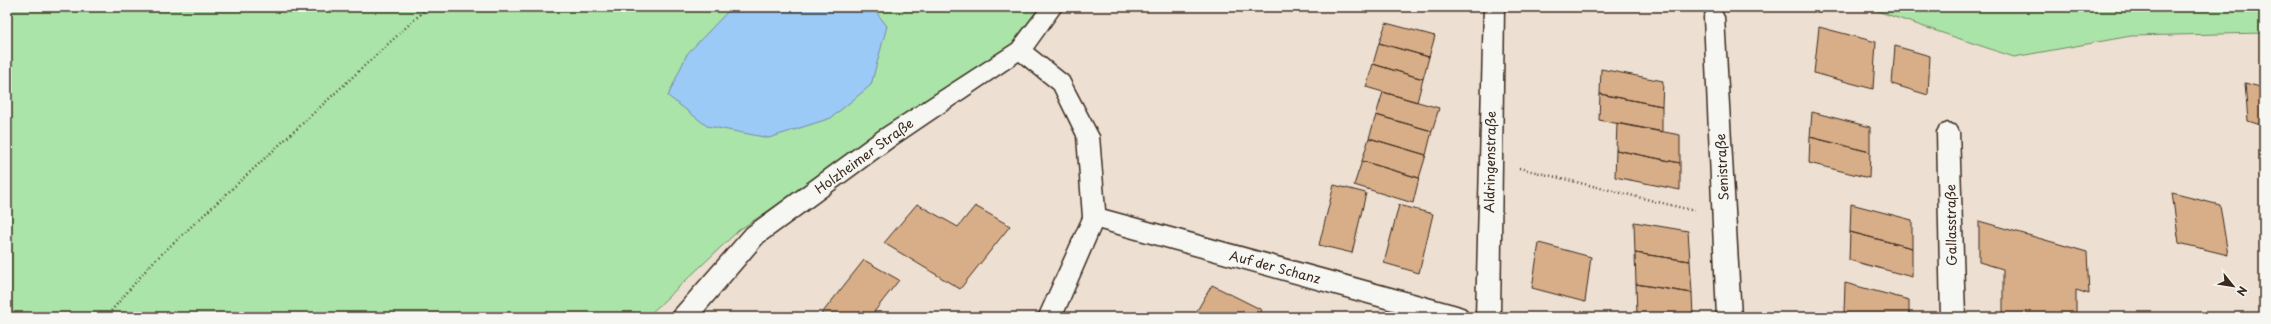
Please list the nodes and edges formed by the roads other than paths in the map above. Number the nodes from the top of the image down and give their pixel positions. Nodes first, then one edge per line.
1 (1054, 7) edge
2 (1494, 7) edge
3 (1714, 17) dead end
4 (1020, 50) junction
5 (1948, 132) dead end
6 (1094, 217) junction
7 (684, 317) edge
8 (1050, 317) edge
9 (1457, 317) edge
10 (1488, 317) edge
11 (1729, 317) edge
12 (1953, 317) edge

1 - 4 street, Holzheimer Straße
2 - 10 street, Aldringenstraße
3 - 11 street, Senistraße
4 - 6 street
4 - 7 street, Holzheimer Straße
5 - 12 street, Gallasstraße
6 - 8 street
6 - 9 street, Auf der Schanz

